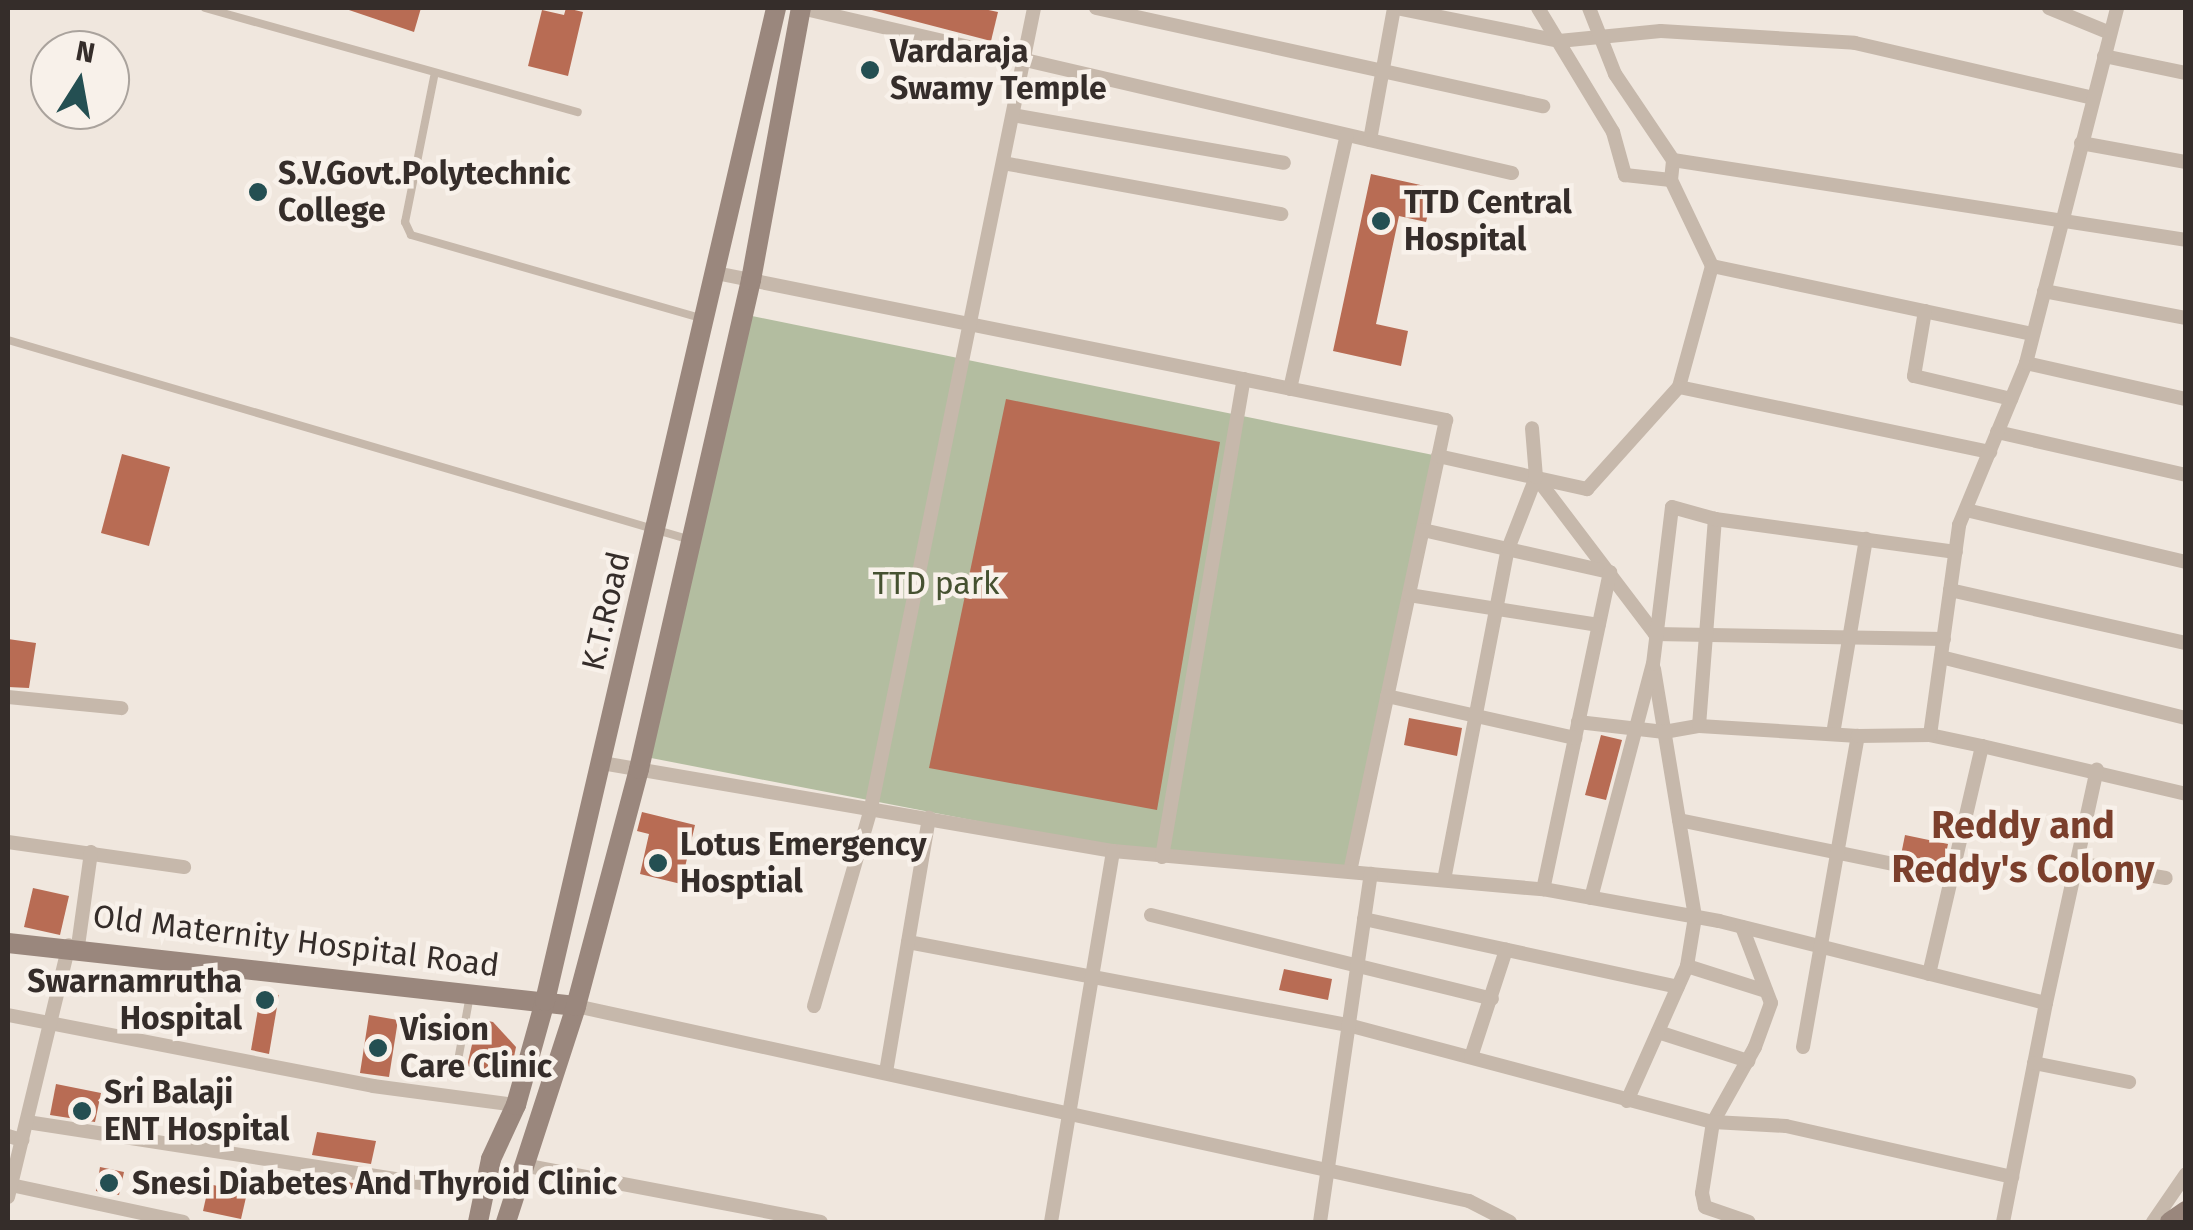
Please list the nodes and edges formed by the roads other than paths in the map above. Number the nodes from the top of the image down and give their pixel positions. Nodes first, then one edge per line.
1 (204, 8) edge
2 (776, 8) edge
3 (801, 8) edge
4 (1034, 8) edge
5 (1096, 8) edge
6 (1395, 8) edge
7 (1538, 8) edge
8 (1589, 8) edge
9 (2049, 8) edge
10 (2117, 8) edge
11 (1599, 33) junction
12 (2110, 33) junction
13 (1558, 40) junction
14 (2104, 56) junction
15 (1024, 60) junction
16 (1383, 71) junction
17 (2186, 74) edge
18 (434, 77) junction
19 (2093, 98) junction
20 (1543, 106) dead end
21 (578, 112) dead end
22 (1012, 116) junction
23 (1347, 135) junction
24 (1370, 140) junction
25 (2082, 143) junction
26 (1673, 160) junction
27 (2186, 162) edge
28 (1284, 163) dead end
29 (1003, 164) junction
30 (1512, 173) dead end
31 (1671, 180) junction
32 (1281, 214) dead end
33 (2063, 216) junction
34 (2186, 240) edge
35 (1712, 266) junction
36 (716, 273) junction
37 (751, 280) junction
38 (2044, 290) junction
39 (1926, 311) junction
40 (2186, 318) edge
41 (705, 319) junction
42 (972, 324) junction
43 (2033, 334) junction
44 (8, 340) edge
45 (2026, 362) junction
46 (1244, 379) junction
47 (1678, 387) junction
48 (1290, 388) junction
49 (2011, 399) junction
50 (2186, 399) edge
51 (1532, 428) dead end
52 (1997, 432) junction
53 (1990, 452) junction
54 (1438, 456) junction
55 (2186, 476) edge
56 (1536, 477) junction
57 (1966, 510) junction
58 (1715, 519) junction
59 (1423, 530) junction
60 (656, 531) junction
61 (1866, 539) junction
62 (691, 540) junction
63 (1508, 549) junction
64 (1956, 552) junction
65 (2186, 562) edge
66 (1610, 572) junction
67 (1950, 590) junction
68 (1409, 595) junction
69 (1497, 609) junction
70 (1599, 625) junction
71 (1706, 630) junction
72 (1656, 632) junction
73 (1850, 635) junction
74 (1944, 639) junction
75 (2186, 644) edge
76 (1941, 656) junction
77 (1653, 664) junction
78 (1387, 696) junction
79 (8, 697) edge
80 (121, 708) dead end
81 (1474, 716) junction
82 (2186, 718) edge
83 (1578, 722) junction
84 (1699, 726) junction
85 (1636, 729) junction
86 (1664, 731) junction
87 (1833, 734) junction
88 (1858, 736) junction
89 (1930, 736) junction
90 (1575, 738) junction
91 (1982, 746) junction
92 (602, 763) junction
93 (639, 769) junction
94 (2097, 769) junction
95 (2186, 794) edge
96 (870, 808) junction
97 (929, 818) junction
98 (1679, 820) junction
99 (8, 842) edge
100 (1113, 851) junction
101 (92, 852) junction
102 (1837, 854) junction
103 (1162, 857) junction
104 (2077, 863) junction
105 (184, 868) dead end
106 (1350, 872) junction
107 (1371, 874) junction
108 (1952, 876) junction
109 (2166, 878) dead end
110 (1444, 880) junction
111 (1542, 889) junction
112 (1591, 898) junction
113 (1150, 914) dead end
114 (1695, 917) junction
115 (1364, 919) junction
116 (1742, 927) junction
117 (908, 942) junction
118 (8, 943) edge
119 (73, 946) junction
120 (1821, 946) junction
121 (1506, 950) junction
122 (1357, 964) junction
123 (1687, 966) junction
124 (1929, 974) junction
125 (1089, 975) junction
126 (1678, 987) junction
127 (471, 990) junction
128 (1766, 991) junction
129 (1492, 999) junction
130 (545, 1001) junction
131 (2046, 1003) junction
132 (576, 1006) junction
133 (814, 1006) dead end
134 (8, 1016) edge
135 (53, 1020) junction
136 (1348, 1025) junction
137 (1658, 1032) junction
138 (1803, 1046) dead end
139 (459, 1055) dead end
140 (1471, 1057) junction
141 (1748, 1060) junction
142 (2034, 1063) junction
143 (886, 1072) junction
144 (2129, 1082) dead end
145 (1628, 1100) junction
146 (516, 1105) junction
147 (1068, 1112) junction
148 (27, 1122) junction
149 (1713, 1122) junction
150 (15, 1138) edge
151 (523, 1166) junction
152 (1328, 1169) junction
153 (2186, 1174) edge
154 (2012, 1177) junction
155 (9, 1191) edge
156 (481, 1192) junction
157 (2186, 1211) edge
158 (183, 1222) edge
159 (478, 1222) edge
160 (506, 1222) edge
161 (821, 1222) edge
162 (1050, 1222) edge
163 (1320, 1222) edge
164 (1510, 1222) edge
165 (1749, 1222) edge
166 (2003, 1222) edge
167 (2152, 1222) edge
168 (2170, 1222) edge

1 - 18 lane
2 - 36 main road, K.T.Road
3 - 15 street
3 - 37 main road, K.T.Road
4 - 15 street
5 - 16 street
6 - 13 street
6 - 16 street
7 - 13 street
8 - 11 street
9 - 12 street
10 - 12 street
11 - 13 street
11 - 19 street
11 - 26 street
12 - 14 street
13 - 31 street
14 - 17 street
14 - 19 street
15 - 22 street
15 - 23 street
16 - 20 street
16 - 24 street
18 - 21 lane
18 - 41 lane
19 - 25 street
22 - 28 street
22 - 29 street
23 - 24 street
23 - 48 street
24 - 30 street
25 - 27 street
25 - 33 street
26 - 31 street
26 - 33 street
29 - 32 street
29 - 42 street
31 - 35 street
33 - 34 street
33 - 38 street
35 - 39 street
35 - 47 street
36 - 37 street
36 - 41 main road, K.T.Road
37 - 42 street
37 - 62 main road, K.T.Road
38 - 40 street
38 - 43 street
39 - 43 street
39 - 49 street
41 - 60 main road, K.T.Road
42 - 46 street
42 - 96 street
43 - 45 street
44 - 60 lane
45 - 49 street
45 - 50 street
46 - 48 street
46 - 103 street
47 - 53 street
47 - 56 street
48 - 54 street
49 - 52 street
51 - 56 street
52 - 53 street
52 - 55 street
53 - 57 street
54 - 56 street
54 - 59 street
56 - 63 street
56 - 66 street
57 - 64 street
57 - 65 street
58 - 61 street
58 - 71 street
58 - 72 street
59 - 63 street
59 - 68 street
60 - 62 lane
60 - 92 main road, K.T.Road
61 - 64 street
61 - 73 street
62 - 93 main road, K.T.Road
63 - 66 street
63 - 69 street
64 - 67 street
66 - 70 street
66 - 72 street
67 - 74 street
67 - 75 street
68 - 69 street
68 - 78 street
69 - 70 street
69 - 81 street
70 - 83 street
71 - 72 street
71 - 73 street
71 - 84 street
72 - 77 street
73 - 74 street
73 - 87 street
74 - 76 street
76 - 82 street
76 - 89 street
77 - 85 street
77 - 86 street
78 - 81 street
78 - 106 street
79 - 80 street
81 - 90 street
81 - 110 street
83 - 85 street
83 - 90 street
84 - 86 street
84 - 87 street
85 - 86 street
85 - 112 street
86 - 98 street
87 - 88 street
88 - 89 street
88 - 102 street
89 - 91 street
90 - 111 street
91 - 94 street
91 - 108 street
92 - 93 street
92 - 130 main road, K.T.Road
93 - 96 street
93 - 132 main road, K.T.Road
94 - 95 street
94 - 104 street
96 - 97 street
96 - 133 street
97 - 100 street
97 - 117 street
98 - 102 street
98 - 114 street
99 - 101 street
100 - 103 street
100 - 125 street
101 - 105 street
101 - 119 street
102 - 108 street
102 - 120 street
103 - 106 street
104 - 109 street
104 - 131 street
106 - 107 street
107 - 110 street
107 - 115 street
108 - 124 street
110 - 111 street
111 - 112 street
112 - 114 street
113 - 122 street
114 - 116 street
114 - 123 street
115 - 121 street
115 - 122 street
116 - 120 street
116 - 128 street
117 - 125 street
117 - 143 street
118 - 119 main road, Old Maternity Hospital Road
119 - 127 main road, Old Maternity Hospital Road
119 - 135 street
120 - 124 street
120 - 138 street
121 - 126 street
121 - 129 street
122 - 129 street
122 - 136 street
123 - 126 street
123 - 128 street
124 - 131 street
125 - 136 street
125 - 147 street
126 - 137 street
127 - 130 main road, Old Maternity Hospital Road
127 - 139 lane
128 - 141 street
129 - 140 street
130 - 132 main road, Old Maternity Hospital Road
130 - 146 main road, K.T.Road
131 - 142 street
132 - 143 street
132 - 151 main road, K.T.Road
134 - 135 street
135 - 146 street
135 - 148 street
136 - 140 street
136 - 152 street
137 - 141 street
137 - 145 street
140 - 145 street
141 - 149 street
142 - 144 street
142 - 154 street
143 - 147 street
145 - 149 street
146 - 156 main road, K.T.Road
147 - 152 street
147 - 162 street
148 - 150 street
148 - 156 street
149 - 154 street
149 - 165 street
150 - 155 street
151 - 160 main road, K.T.Road
151 - 161 street
152 - 163 street
152 - 164 street
153 - 167 street
154 - 166 street
155 - 158 street
156 - 159 main road, K.T.Road
157 - 168 main road

